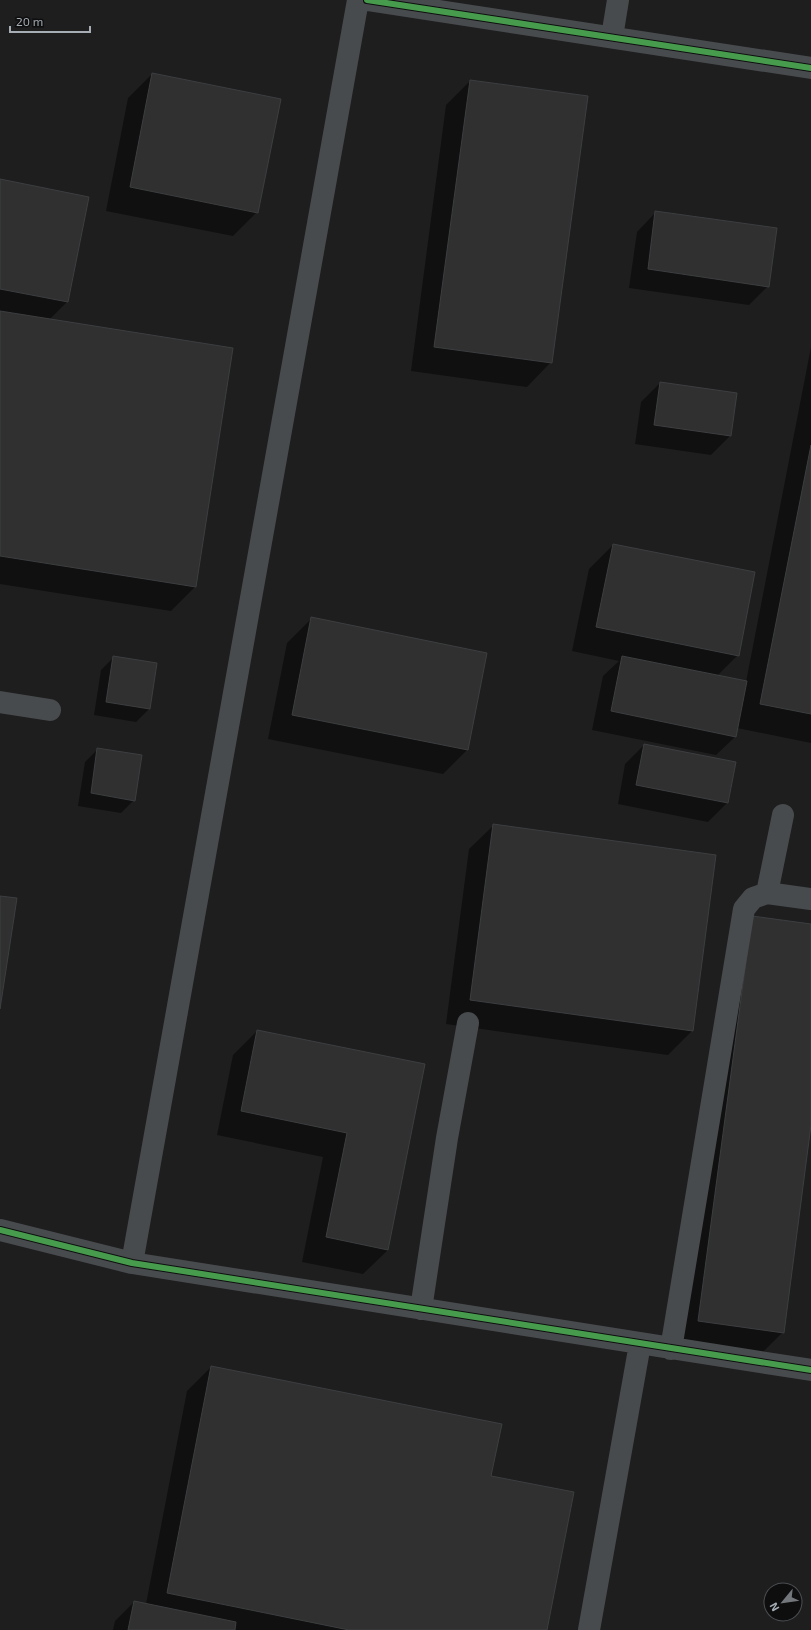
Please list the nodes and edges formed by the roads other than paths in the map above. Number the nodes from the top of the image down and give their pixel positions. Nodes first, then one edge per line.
1 (358, 0) edge
2 (367, 0) edge
3 (618, 0) edge
4 (612, 37) junction
5 (811, 68) edge
6 (0, 702) edge
7 (50, 710) dead end
8 (783, 816) dead end
9 (767, 893) junction
10 (811, 898) edge
11 (468, 1023) dead end
12 (0, 1230) edge
13 (132, 1263) junction
14 (421, 1309) junction
15 (640, 1344) junction
16 (671, 1349) junction
17 (811, 1370) edge
18 (589, 1630) edge

1 - 13 street
2 - 4 street
3 - 4 street
4 - 5 street
6 - 7 street
8 - 9 street
9 - 10 street
9 - 16 street
11 - 14 street
12 - 13 street
13 - 14 street
14 - 15 street
15 - 16 street
15 - 18 street
16 - 17 street

